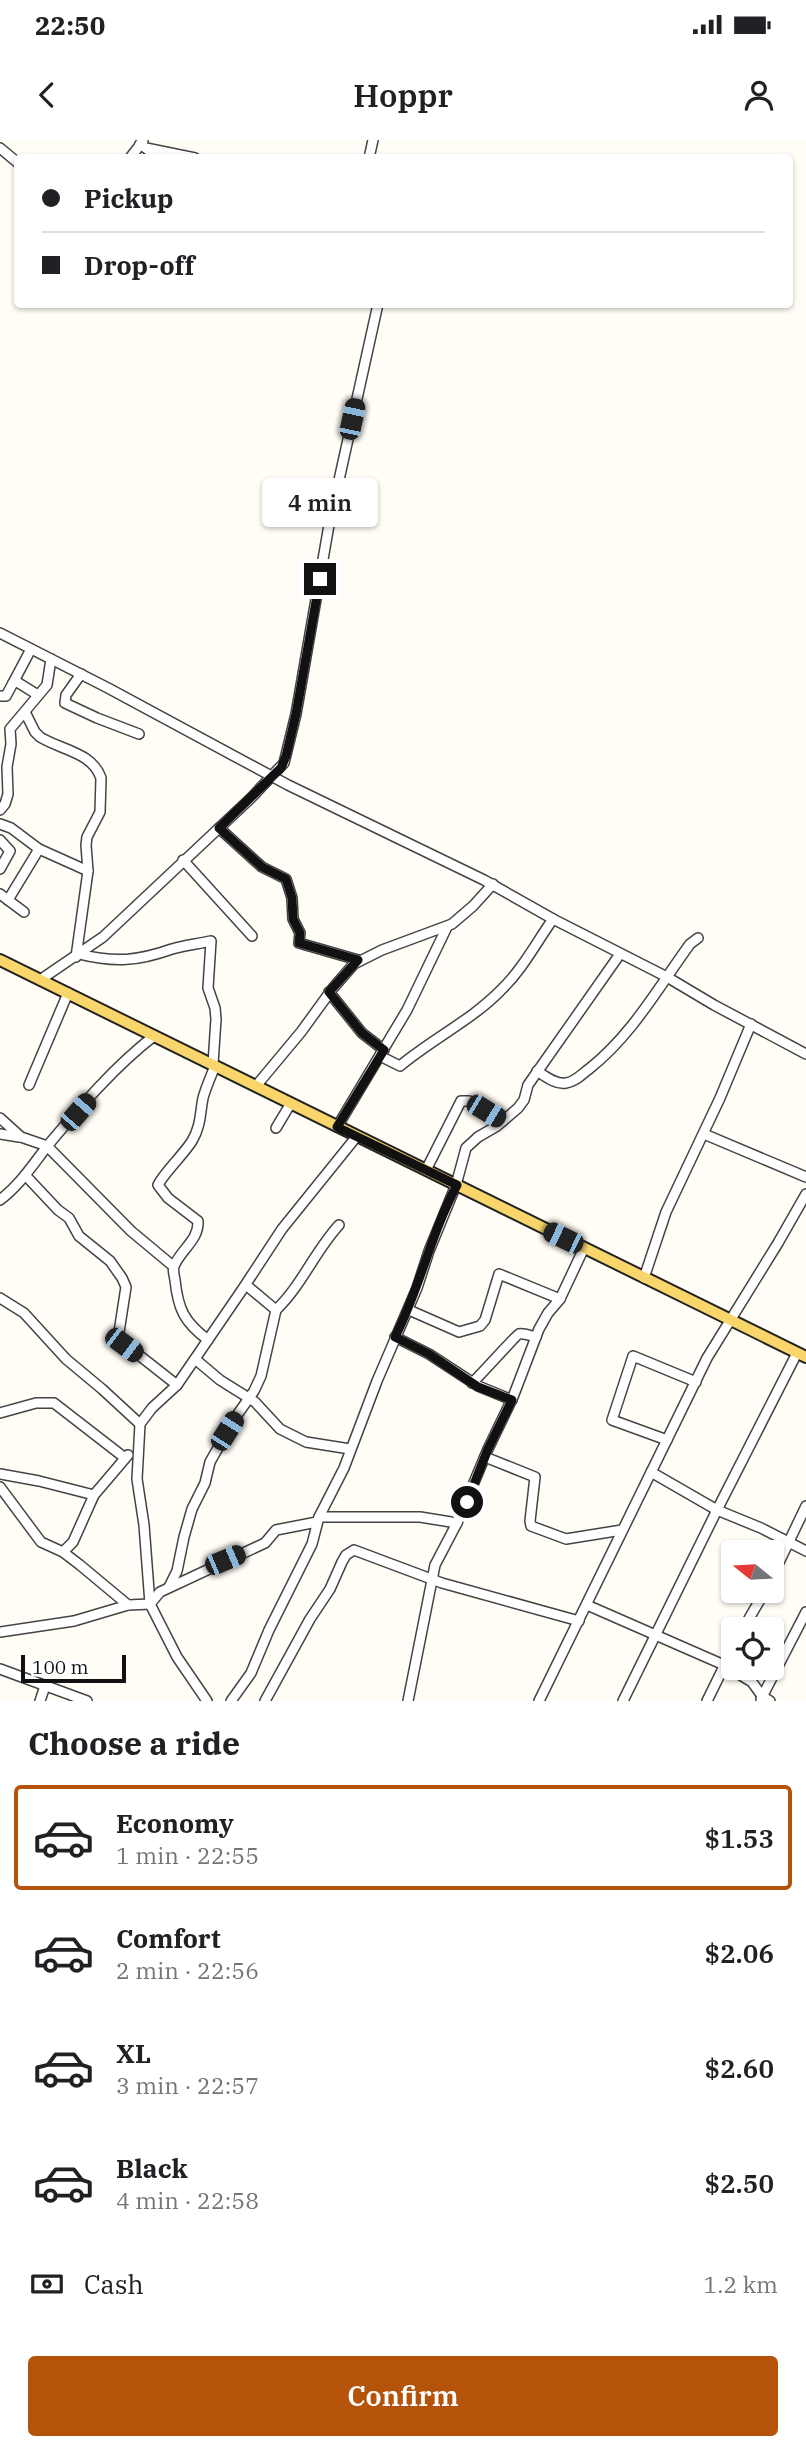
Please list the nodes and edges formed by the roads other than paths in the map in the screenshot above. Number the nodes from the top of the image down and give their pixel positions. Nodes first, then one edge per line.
1 (143, 144) edge
2 (0, 148) edge
3 (180, 154) edge
4 (14, 160) edge
5 (377, 308) edge
6 (0, 633) edge
7 (31, 649) junction
8 (51, 659) junction
9 (81, 674) junction
10 (13, 683) junction
11 (38, 695) junction
12 (0, 696) edge
13 (26, 712) junction
14 (139, 734) dead end
15 (272, 776) junction
16 (0, 810) edge
17 (0, 824) edge
18 (219, 828) junction
19 (0, 840) edge
20 (39, 849) junction
21 (183, 860) junction
22 (0, 869) edge
23 (88, 872) junction
24 (493, 884) junction
25 (4, 897) edge
26 (24, 912) dead end
27 (553, 919) junction
28 (447, 927) junction
29 (252, 936) dead end
30 (698, 938) dead end
31 (620, 954) junction
32 (77, 955) junction
33 (0, 960) edge
34 (358, 960) junction
35 (667, 977) junction
36 (40, 980) junction
37 (329, 992) junction
38 (68, 993) junction
39 (751, 1024) junction
40 (154, 1036) junction
41 (382, 1053) junction
42 (806, 1054) edge
43 (214, 1065) junction
44 (537, 1071) junction
45 (29, 1085) dead end
46 (256, 1086) junction
47 (291, 1103) junction
48 (0, 1118) edge
49 (503, 1121) junction
50 (337, 1127) junction
51 (276, 1128) dead end
52 (0, 1133) edge
53 (704, 1134) junction
54 (357, 1136) junction
55 (22, 1137) junction
56 (47, 1146) junction
57 (426, 1170) junction
58 (26, 1176) junction
59 (806, 1177) edge
60 (457, 1185) junction
61 (806, 1194) edge
62 (0, 1200) edge
63 (339, 1226) dead end
64 (584, 1248) junction
65 (173, 1266) junction
66 (644, 1278) junction
67 (246, 1285) junction
68 (0, 1298) edge
69 (560, 1299) junction
70 (276, 1310) junction
71 (409, 1310) junction
72 (730, 1320) junction
73 (395, 1337) junction
74 (536, 1337) junction
75 (208, 1340) junction
76 (802, 1355) edge
77 (195, 1359) junction
78 (696, 1382) junction
79 (472, 1383) junction
80 (177, 1385) junction
81 (249, 1397) junction
82 (512, 1400) junction
83 (0, 1413) edge
84 (140, 1424) junction
85 (667, 1440) junction
86 (138, 1443) junction
87 (350, 1449) junction
88 (485, 1457) junction
89 (125, 1458) junction
90 (651, 1472) junction
91 (0, 1474) edge
92 (0, 1487) edge
93 (94, 1495) junction
94 (806, 1506) edge
95 (717, 1510) junction
96 (318, 1519) junction
97 (457, 1523) junction
98 (622, 1530) junction
99 (788, 1541) junction
100 (784, 1550) edge
101 (806, 1551) edge
102 (63, 1552) junction
103 (431, 1579) junction
104 (169, 1587) junction
105 (150, 1604) junction
106 (128, 1605) junction
107 (587, 1605) junction
108 (806, 1612) edge
109 (579, 1621) junction
110 (0, 1632) edge
111 (655, 1636) junction
112 (721, 1664) edge
113 (0, 1668) edge
114 (721, 1671) edge
115 (749, 1680) edge
116 (771, 1681) junction
117 (752, 1682) junction
118 (45, 1686) junction
119 (764, 1699) edge
120 (40, 1701) edge
121 (87, 1701) edge
122 (207, 1701) edge
123 (231, 1701) edge
124 (265, 1701) edge
125 (408, 1701) edge
126 (539, 1701) edge
127 (623, 1701) edge
128 (707, 1701) edge

1 - 3 street
2 - 4 street
5 - 15 street
6 - 7 street
7 - 8 street
7 - 10 street
8 - 9 street
8 - 11 street
9 - 14 street
9 - 15 street
10 - 11 street
10 - 12 street
11 - 13 street
13 - 16 street
13 - 23 street
15 - 18 street
15 - 24 street
17 - 20 street
18 - 21 street
18 - 34 street
19 - 22 street
20 - 23 street
20 - 25 street
21 - 29 street
21 - 32 street
23 - 32 street
24 - 27 street
24 - 28 street
25 - 26 street
27 - 31 street
27 - 41 street
28 - 34 street
28 - 41 street
30 - 35 street
31 - 35 street
31 - 44 street
32 - 36 street
32 - 43 street
33 - 36 main road
34 - 37 street
35 - 39 street
35 - 44 street
36 - 38 main road
37 - 41 street
37 - 46 street
38 - 40 main road
38 - 45 street
39 - 42 street
39 - 53 street
40 - 43 main road
40 - 56 street
41 - 50 street
43 - 46 main road
43 - 65 street
44 - 49 street
46 - 47 main road
47 - 50 main road
47 - 51 street
48 - 55 street
49 - 57 street
49 - 60 street
50 - 54 main road
52 - 55 street
53 - 59 street
53 - 66 street
54 - 57 main road
54 - 67 street
55 - 56 street
56 - 58 street
56 - 65 street
57 - 60 main road
58 - 62 street
58 - 80 street
60 - 64 main road
60 - 71 street
61 - 72 street
63 - 70 street
64 - 66 main road
64 - 69 street
65 - 75 street
66 - 72 main road
67 - 70 street
67 - 75 street
68 - 84 street
69 - 71 street
69 - 74 street
70 - 81 street
71 - 73 street
72 - 76 main road
72 - 78 street
73 - 79 street
73 - 87 street
74 - 79 street
74 - 82 street
75 - 77 street
76 - 95 street
77 - 80 street
77 - 81 street
78 - 85 street
78 - 85 street
79 - 82 street
80 - 84 street
81 - 87 street
81 - 104 street
82 - 88 street
83 - 89 street
84 - 86 street
85 - 90 street
86 - 89 street
86 - 105 street
87 - 96 street
88 - 97 street
88 - 98 street
89 - 93 street
90 - 95 street
90 - 98 street
91 - 93 street
92 - 102 street
93 - 102 street
94 - 99 street
95 - 99 street
95 - 111 street
96 - 97 street
96 - 104 street
96 - 123 street
97 - 103 street
98 - 107 street
99 - 100 street
99 - 101 street
102 - 106 street
103 - 109 street
103 - 124 street
103 - 125 street
104 - 105 street
105 - 106 street
105 - 122 street
106 - 110 street
107 - 109 street
107 - 111 street
108 - 116 street
109 - 126 street
111 - 112 street
111 - 127 street
113 - 118 street
114 - 128 street
115 - 117 street
116 - 117 street
116 - 119 street
117 - 119 street
118 - 120 street
118 - 121 street

